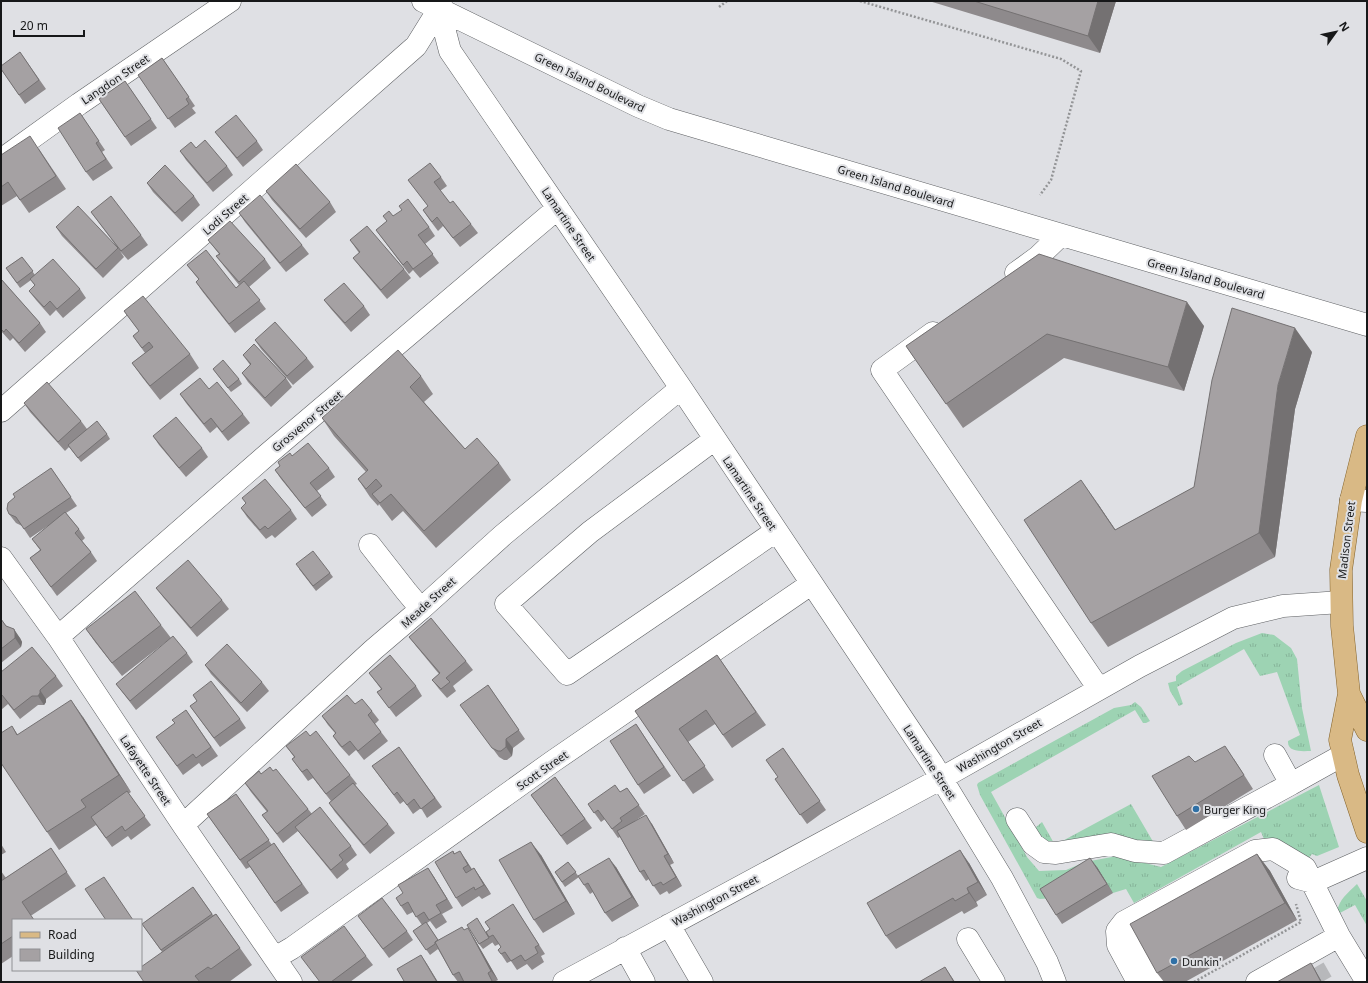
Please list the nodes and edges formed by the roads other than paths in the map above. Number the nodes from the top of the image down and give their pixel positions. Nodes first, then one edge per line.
1 (230, 1) edge
2 (434, 4) edge
3 (1, 160) edge
4 (558, 208) junction
5 (1061, 235) junction
6 (1001, 284) edge
7 (951, 320) edge
8 (1367, 325) edge
9 (681, 388) junction
10 (1, 411) edge
11 (1367, 436) edge
12 (715, 439) junction
13 (1359, 500) edge
14 (776, 531) junction
15 (370, 544) dead end
16 (1, 558) edge
17 (812, 584) junction
18 (1341, 602) junction
19 (421, 609) junction
20 (58, 638) junction
21 (1099, 689) junction
22 (1349, 694) junction
23 (1367, 730) edge
24 (1275, 755) dead end
25 (1343, 755) junction
26 (942, 778) junction
27 (1291, 784) junction
28 (1018, 819) dead end
29 (183, 825) junction
30 (1367, 832) edge
31 (1367, 858) edge
32 (1313, 882) junction
33 (669, 925) junction
34 (1339, 936) junction
35 (968, 939) dead end
36 (626, 948) junction
37 (275, 958) junction
38 (588, 976) edge
39 (1051, 980) edge
40 (1261, 981) edge
41 (291, 982) edge
42 (564, 982) edge
43 (644, 982) edge
44 (702, 982) edge
45 (994, 982) edge
46 (1138, 982) edge
47 (1154, 982) edge
48 (1367, 982) edge

1 - 3 street, Langdon Street
2 - 4 street, Lamartine Street
2 - 5 street, Green Island Boulevard
2 - 10 street, Lodi Street
4 - 9 street, Lamartine Street
4 - 20 street, Grosvenor Street
5 - 6 street
5 - 8 street, Green Island Boulevard
7 - 21 street
9 - 12 street, Lamartine Street
9 - 19 street, Meade Street
11 - 13 main road, Madison Street
12 - 14 street, Lamartine Street
12 - 14 street
13 - 18 main road, Madison Street
14 - 17 street, Lamartine Street
15 - 19 street
16 - 20 street, Lafayette Street
17 - 26 street, Lamartine Street
17 - 37 street, Scott Street
18 - 21 street, Washington Street
18 - 22 main road, Madison Street
19 - 29 street, Meade Street
20 - 29 street, Lafayette Street
21 - 26 street, Washington Street
22 - 23 main road, Madison Street
22 - 25 main road, Madison Street
24 - 27 street
25 - 27 street
25 - 30 main road, Madison Street
26 - 33 street, Washington Street
26 - 39 street, Lamartine Street
27 - 28 street
29 - 37 street, Lafayette Street
31 - 32 street
32 - 34 street
32 - 46 street
32 - 47 street
33 - 36 street, Washington Street
33 - 44 street
34 - 40 street
34 - 48 street
35 - 45 street
36 - 38 street, Washington Street
36 - 43 street
37 - 41 street, Lafayette Street
38 - 42 street, Washington Street

